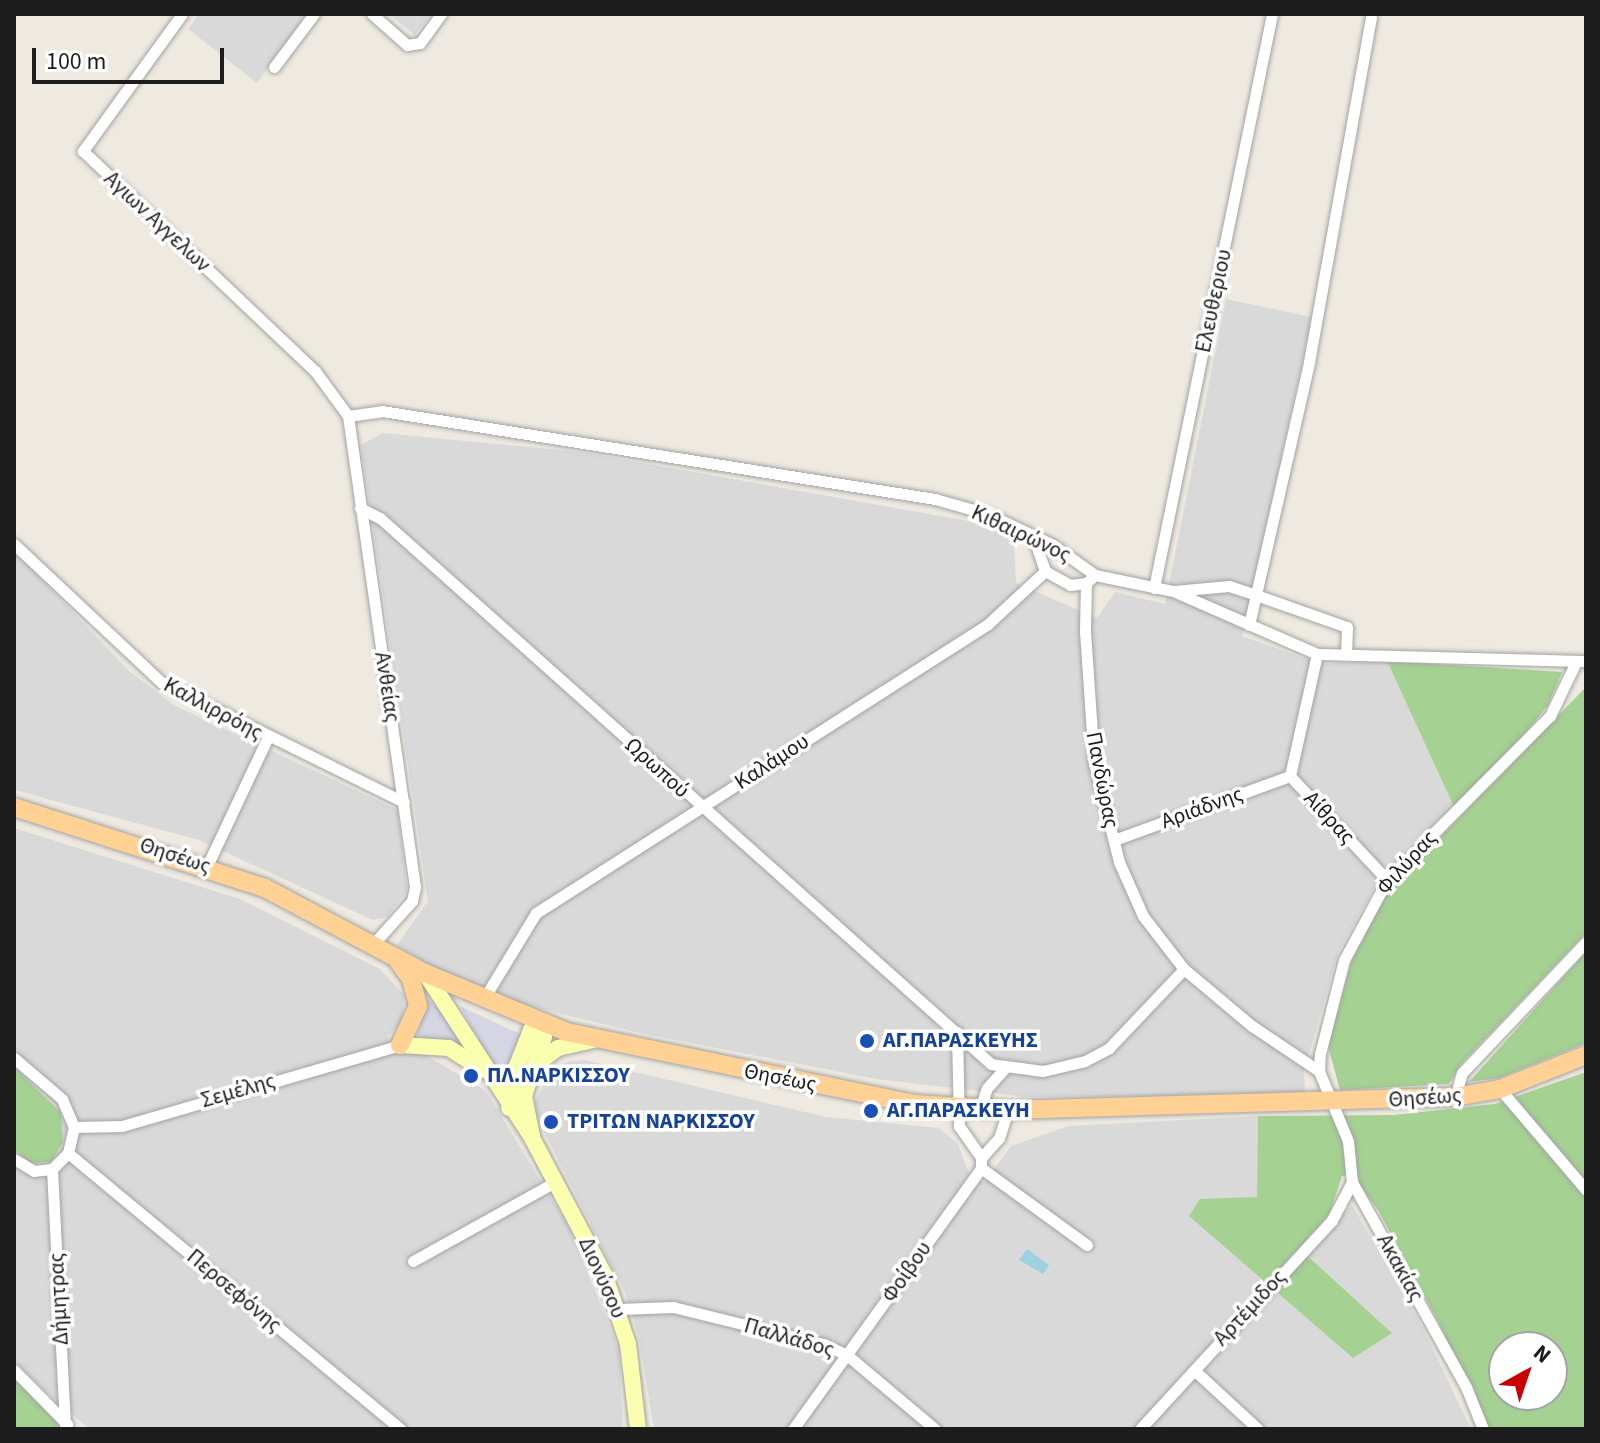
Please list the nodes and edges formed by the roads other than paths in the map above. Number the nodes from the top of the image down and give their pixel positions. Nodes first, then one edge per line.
1 (182, 14) edge
2 (314, 14) edge
3 (372, 14) edge
4 (441, 14) edge
5 (1272, 14) edge
6 (1371, 18) dead end
7 (274, 67) dead end
8 (348, 416) junction
9 (360, 508) junction
10 (1034, 539) junction
11 (14, 544) edge
12 (1045, 571) junction
13 (1090, 579) junction
14 (1154, 588) junction
15 (1173, 591) junction
16 (1256, 595) junction
17 (1249, 625) junction
18 (1346, 653) junction
19 (1317, 654) junction
20 (1581, 661) edge
21 (268, 737) junction
22 (1290, 776) junction
23 (404, 802) junction
24 (14, 807) edge
25 (701, 807) junction
26 (1114, 840) junction
27 (207, 866) junction
28 (1387, 880) junction
29 (1586, 942) edge
30 (374, 943) junction
31 (391, 953) junction
32 (1184, 969) junction
33 (425, 973) junction
34 (483, 1000) junction
35 (541, 1024) junction
36 (955, 1028) junction
37 (593, 1040) junction
38 (400, 1045) junction
39 (1586, 1055) edge
40 (14, 1058) edge
41 (533, 1067) junction
42 (1005, 1068) junction
43 (1319, 1071) junction
44 (487, 1073) junction
45 (1500, 1089) junction
46 (1455, 1097) junction
47 (1333, 1103) junction
48 (509, 1108) junction
49 (956, 1108) junction
50 (980, 1109) junction
51 (1008, 1110) junction
52 (74, 1127) junction
53 (532, 1138) junction
54 (68, 1153) junction
55 (14, 1159) edge
56 (981, 1163) junction
57 (52, 1169) junction
58 (555, 1182) junction
59 (1352, 1182) junction
60 (1586, 1190) edge
61 (1087, 1245) dead end
62 (413, 1261) dead end
63 (619, 1309) junction
64 (847, 1355) junction
65 (14, 1370) edge
66 (1194, 1370) junction
67 (68, 1427) edge
68 (1480, 1427) edge
69 (401, 1429) edge
70 (638, 1429) edge
71 (793, 1429) edge
72 (935, 1429) edge
73 (1140, 1429) edge
74 (1258, 1429) edge

1 - 8 street, Αγιων Αγγελων
2 - 7 street
3 - 4 street
5 - 14 street, Ελευθεριου
6 - 16 street
8 - 9 street, Ανθείας
8 - 10 street, Κιθαιρώνος
9 - 23 street, Ανθείας
9 - 25 street, Ωρωπού
10 - 12 street
10 - 13 street, Κιθαιρώνος
11 - 21 street, Καλλιρρόης
12 - 13 street
12 - 25 street, Καλάμου
13 - 14 street, Κιθαιρώνος
13 - 26 street, Πανδώρας
14 - 15 street, Κιθαιρώνος
15 - 16 street
15 - 17 street, Κιθαιρώνος
16 - 17 street
16 - 18 street
17 - 19 street, Κιθαιρώνος
18 - 19 street, Κιθαιρώνος
18 - 20 street, Κιθαιρώνος
19 - 22 street, Αίθρας
20 - 28 street, Φιλύρας
21 - 23 street, Καλλιρρόης
21 - 27 street
22 - 26 street, Αριάδνης
22 - 28 street, Αίθρας
23 - 30 street, Ανθείας
24 - 27 main road, Θησέως
25 - 34 street, Καλάμου
25 - 36 street, Ωρωπού
26 - 32 street, Πανδώρας
27 - 30 main road, Θησέως
28 - 43 street, Φιλύρας
29 - 46 street
30 - 31 main road, Θησέως
31 - 33 main road, Θησέως
31 - 38 main road
32 - 42 street
32 - 43 street, Πανδώρας
33 - 34 main road, Θησέως
33 - 44 main road, Διονύσου
34 - 35 main road, Θησέως
35 - 37 main road, Θησέως
35 - 41 main road, Διονύσου
35 - 48 main road
36 - 42 street, Ωρωπού
36 - 49 street
37 - 41 main road
37 - 49 main road, Θησέως
38 - 44 main road
38 - 52 street, Σεμέλης
39 - 45 main road, Θησέως
40 - 52 street
41 - 53 main road, Διονύσου
42 - 50 street
43 - 47 street
44 - 48 main road, Διονύσου
45 - 46 main road, Θησέως
45 - 60 street
46 - 47 main road, Θησέως
47 - 51 main road, Θησέως
47 - 59 street, Ακακίας
48 - 53 main road, Διονύσου
49 - 50 main road, Θησέως
49 - 56 street
50 - 51 main road, Θησέως
51 - 56 street, Φοίβου
52 - 54 street
53 - 58 main road, Διονύσου
54 - 57 street
54 - 69 street, Περσεφόνης
55 - 57 street
56 - 61 street
56 - 64 street, Φοίβου
57 - 67 street, Δήμητρας
58 - 62 street
58 - 63 main road, Διονύσου
59 - 66 street, Αρτέμιδος
59 - 68 street, Ακακίας
63 - 64 street, Παλλάδος
63 - 70 main road, Διονύσου
64 - 71 street, Φοίβου
64 - 72 street, Παλλάδος
65 - 67 street
66 - 73 street, Αρτέμιδος
66 - 74 street

